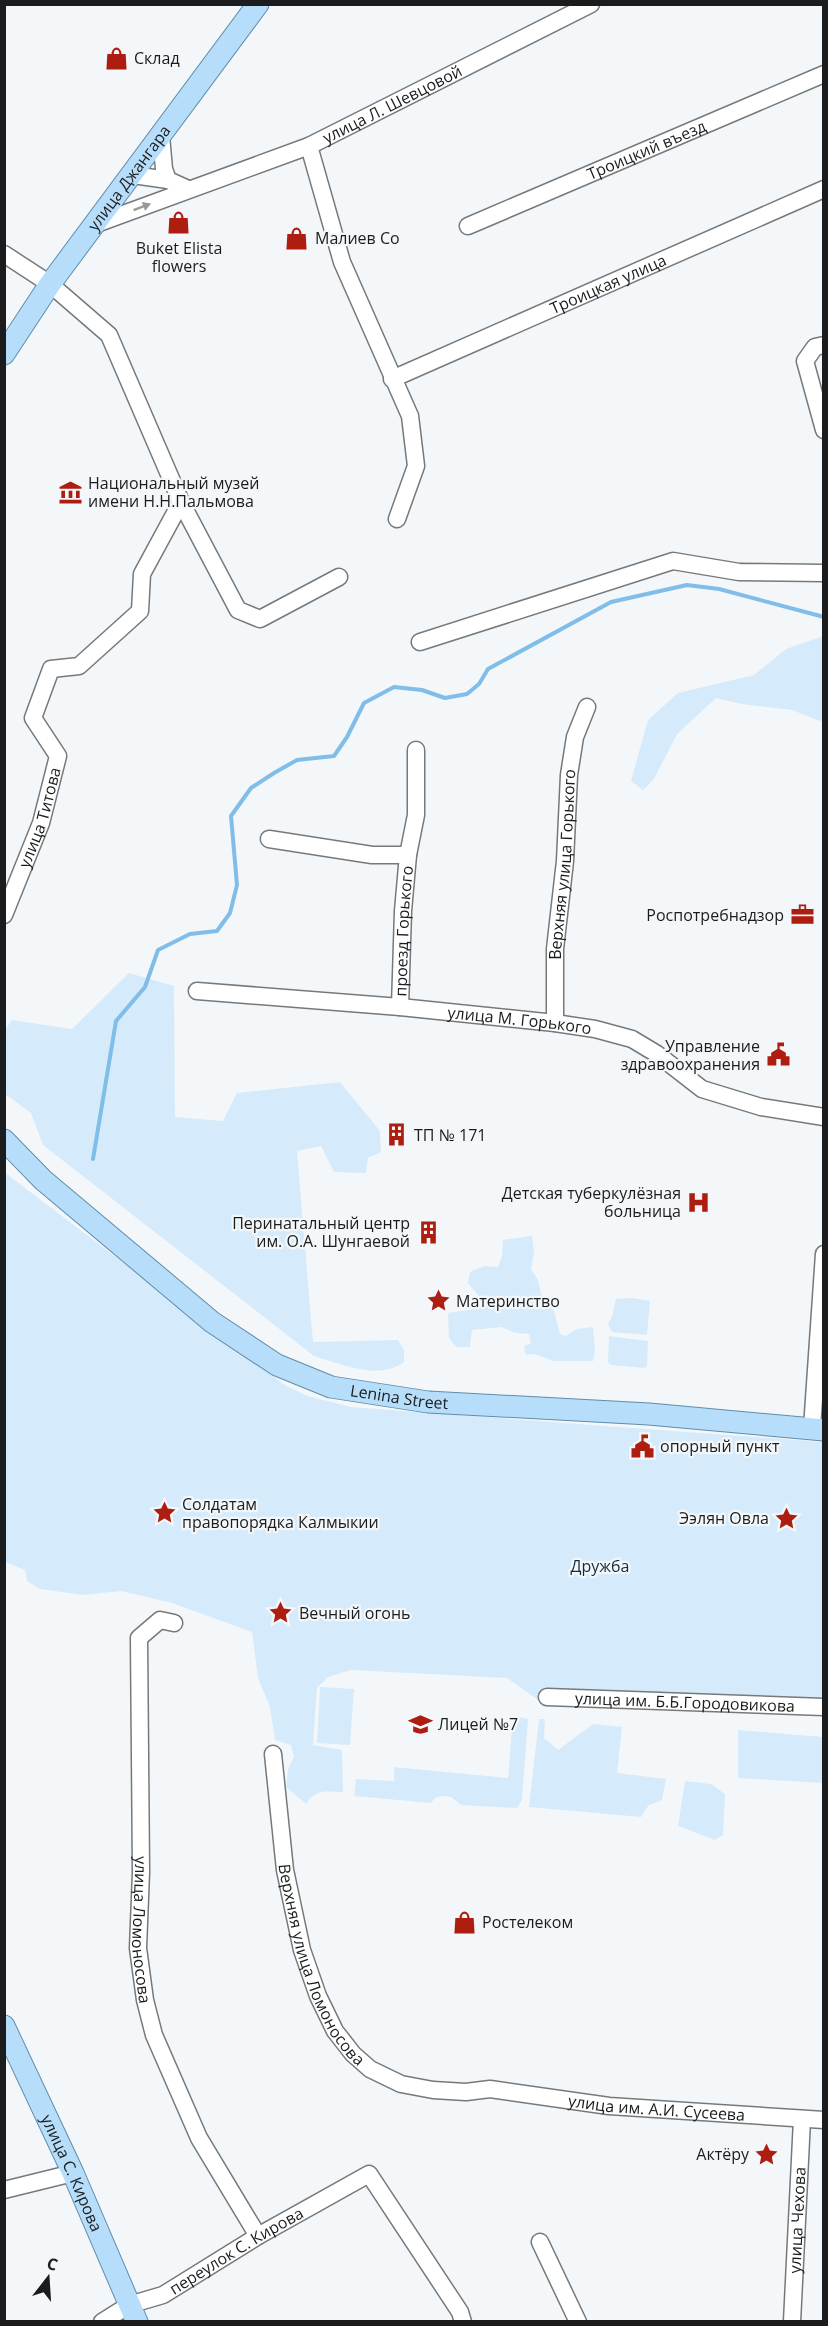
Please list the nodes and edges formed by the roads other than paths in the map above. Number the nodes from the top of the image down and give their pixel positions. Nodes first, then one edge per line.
1 (258, 4) edge
2 (591, 4) edge
3 (824, 74) edge
4 (161, 136) junction
5 (309, 146) junction
6 (132, 175) junction
7 (168, 180) junction
8 (188, 189) junction
9 (821, 195) edge
10 (96, 224) junction
11 (468, 226) dead end
12 (4, 254) edge
13 (50, 284) junction
14 (824, 345) edge
15 (4, 354) edge
16 (392, 379) junction
17 (824, 429) edge
18 (181, 502) junction
19 (397, 519) dead end
20 (824, 573) edge
21 (339, 577) dead end
22 (420, 642) dead end
23 (587, 707) dead end
24 (416, 750) dead end
25 (269, 839) dead end
26 (408, 855) junction
27 (4, 915) edge
28 (197, 991) dead end
29 (400, 1007) junction
30 (555, 1023) junction
31 (824, 1117) edge
32 (4, 1140) edge
33 (4, 1154) edge
34 (43, 1180) junction
35 (824, 1254) edge
36 (818, 1429) edge
37 (174, 1623) dead end
38 (547, 1697) dead end
39 (824, 1707) edge
40 (273, 1754) dead end
41 (4, 2026) edge
42 (490, 2089) joint
43 (802, 2119) junction
44 (824, 2120) edge
45 (73, 2173) junction
46 (4, 2190) edge
47 (258, 2236) junction
48 (540, 2242) dead end
49 (133, 2313) edge
50 (102, 2322) edge
51 (463, 2322) edge
52 (578, 2322) edge
53 (792, 2322) edge

1 - 4 main road, улица Джангара
2 - 5 street, улица Л. Шевцовой
3 - 11 street, Троицкий въезд
4 - 6 main road, улица Джангара
4 - 7 street
5 - 8 street, улица Л. Шевцовой
5 - 16 street
6 - 7 street
6 - 10 main road, улица Джангара
7 - 8 street
10 -> 8 street, улица Л. Шевцовой
9 - 16 street, Троицкая улица
10 - 13 main road, улица Джангара
12 - 13 street
13 - 15 main road, улица Джангара
13 - 18 street
14 - 17 street
16 - 19 street
18 - 21 street
18 - 27 street, улица Титова
20 - 22 street
23 - 30 street, Верхняя улица Горького
24 - 26 street, проезд Горького
25 - 26 street, проезд Горького
26 - 29 street, проезд Горького
28 - 29 street, улица М. Горького
29 - 30 street, улица М. Горького
30 - 31 street, улица М. Горького
32 - 34 main road, Lenina Street
33 - 34 main road, Lenina Street
34 - 36 main road, Lenina Street
35 - 36 street
37 - 47 street, улица Ломоносова
38 - 39 street, улица им. Б.Б.Городовикова
40 - 42 street, Верхняя улица Ломоносова
41 - 45 main road, улица С. Кирова
42 - 43 street, улица им. А.И. Сусеева
43 - 44 street, улица им. А.И. Сусеева
43 - 53 street, улица Чехова
45 - 46 street
45 - 49 main road, улица С. Кирова
47 - 49 street, переулок С. Кирова
47 - 51 street, переулок С. Кирова
48 - 52 street
49 - 50 street, переулок С. Кирова

